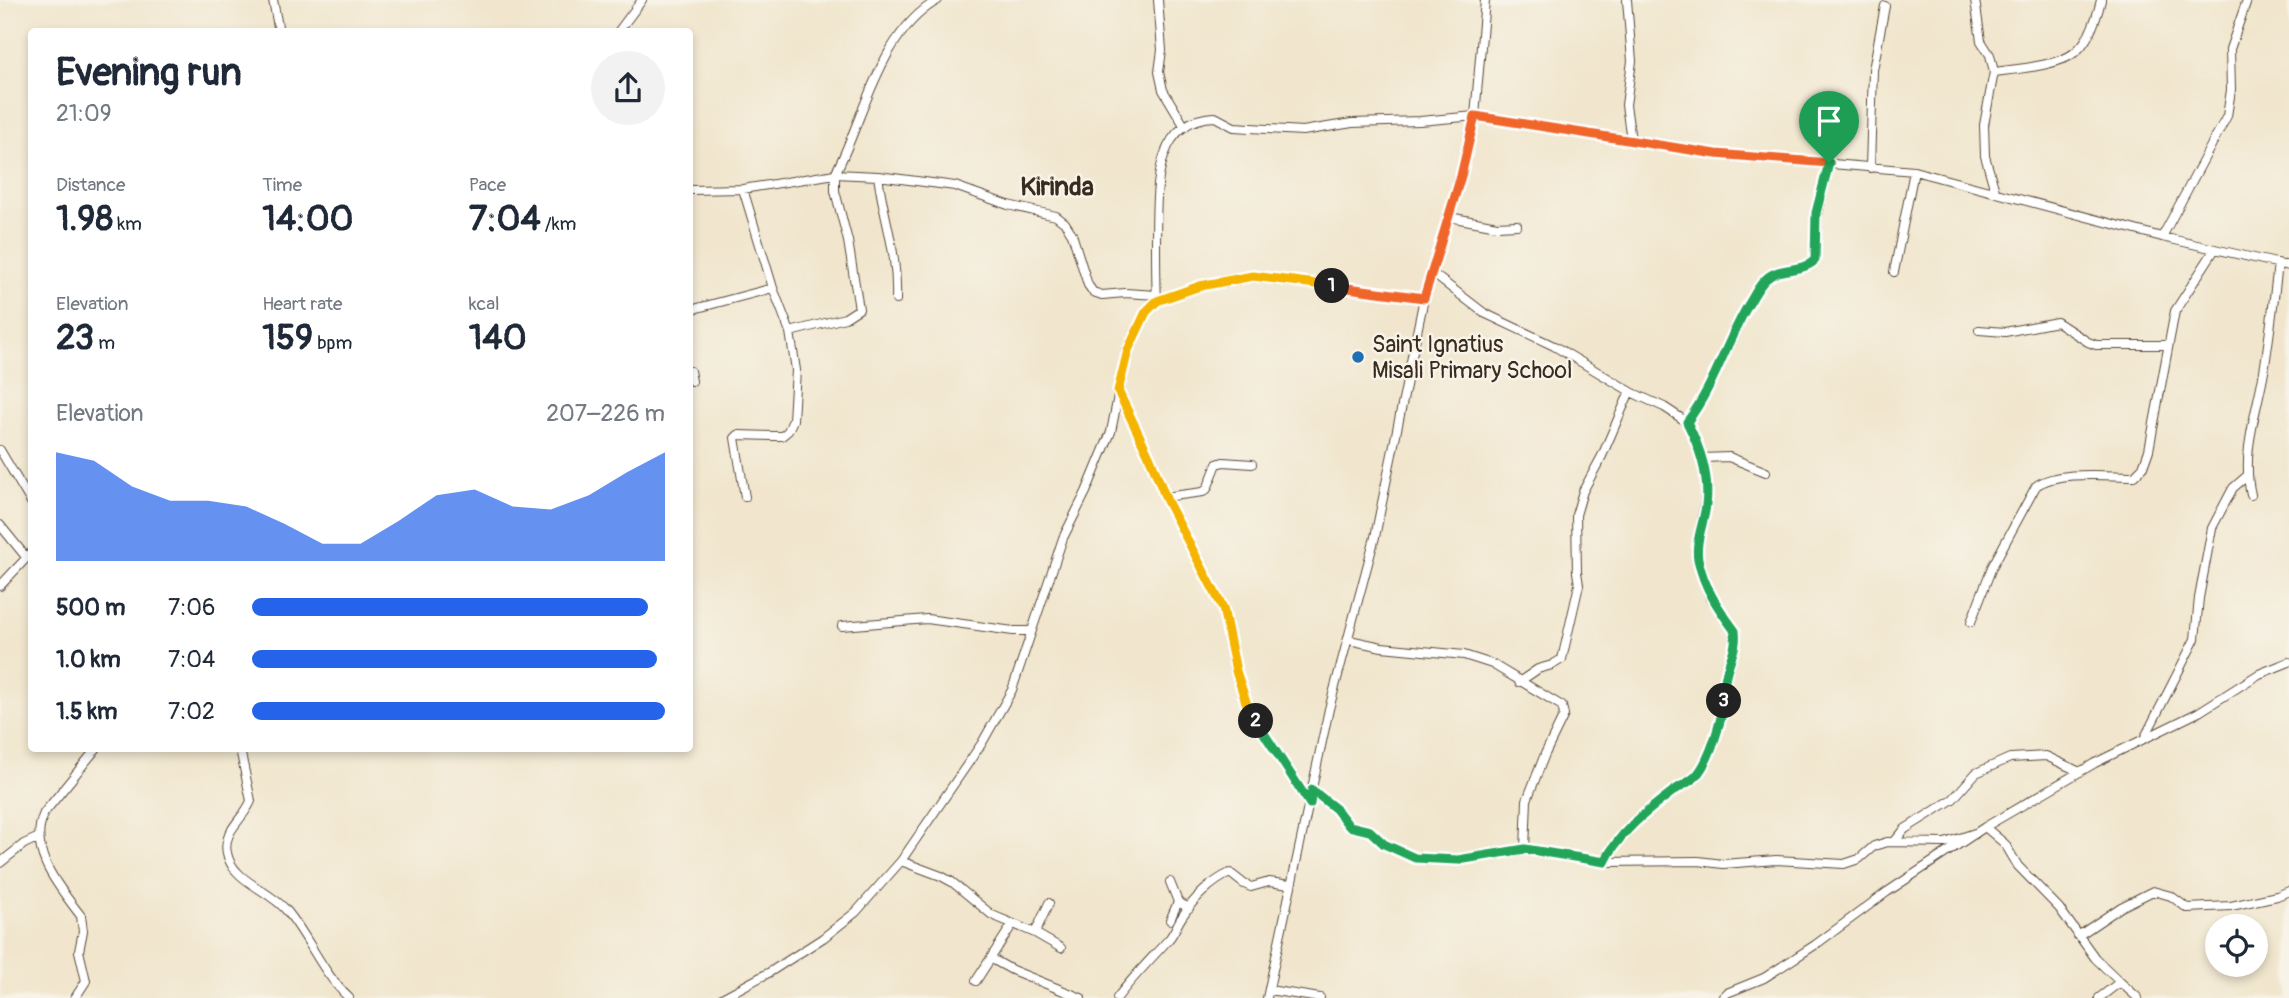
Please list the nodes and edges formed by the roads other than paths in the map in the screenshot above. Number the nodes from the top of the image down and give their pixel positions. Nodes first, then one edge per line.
1 (273, 0) edge
2 (642, 0) edge
3 (938, 0) edge
4 (1157, 0) edge
5 (1485, 0) edge
6 (1627, 0) edge
7 (1975, 0) edge
8 (2101, 0) edge
9 (2247, 0) edge
10 (1885, 6) dead end
11 (278, 28) edge
12 (621, 28) edge
13 (1994, 72) junction
14 (1475, 116) junction
15 (1185, 127) junction
16 (1631, 141) junction
17 (1829, 163) junction
18 (1870, 168) junction
19 (1914, 171) junction
20 (835, 174) junction
21 (878, 176) junction
22 (743, 188) junction
23 (693, 190) edge
24 (1995, 191) junction
25 (1449, 217) junction
26 (1517, 225) dead end
27 (2162, 237) junction
28 (2216, 249) junction
29 (2278, 263) junction
30 (2289, 266) edge
31 (1894, 272) dead end
32 (1432, 273) junction
33 (773, 288) junction
34 (1157, 298) junction
35 (1424, 298) junction
36 (896, 300) dead end
37 (693, 309) edge
38 (1979, 330) dead end
39 (790, 332) junction
40 (2167, 345) junction
41 (1118, 391) junction
42 (1630, 391) junction
43 (1687, 422) junction
44 (0, 450) edge
45 (1703, 458) junction
46 (1252, 464) dead end
47 (1766, 472) dead end
48 (2248, 475) junction
49 (2251, 495) dead end
50 (745, 497) dead end
51 (1165, 497) junction
52 (28, 498) edge
53 (0, 525) edge
54 (28, 554) edge
55 (28, 556) edge
56 (2, 580) edge
57 (1971, 622) dead end
58 (842, 626) dead end
59 (1030, 631) junction
60 (1349, 640) junction
61 (2289, 662) edge
62 (1519, 682) junction
63 (2145, 737) junction
64 (94, 752) edge
65 (241, 752) edge
66 (2080, 772) junction
67 (1312, 790) junction
68 (1310, 804) junction
69 (1986, 827) junction
70 (1975, 833) junction
71 (37, 838) junction
72 (1894, 842) junction
73 (1525, 849) junction
74 (901, 861) junction
75 (1605, 862) junction
76 (0, 863) edge
77 (1170, 882) dead end
78 (1290, 886) junction
79 (2289, 891) edge
80 (1049, 902) dead end
81 (1178, 902) junction
82 (1189, 908) junction
83 (1170, 920) dead end
84 (1012, 925) junction
85 (1035, 933) junction
86 (2078, 936) junction
87 (1061, 947) dead end
88 (992, 959) junction
89 (976, 981) dead end
90 (2120, 982) junction
91 (1268, 994) edge
92 (75, 998) edge
93 (349, 998) edge
94 (722, 998) edge
95 (1080, 998) edge
96 (1117, 998) edge
97 (1320, 998) edge
98 (1722, 998) edge
99 (2099, 998) edge
100 (2138, 998) edge

1 - 11 street
2 - 12 street
3 - 20 street
4 - 15 street
5 - 14 street
6 - 16 street
7 - 13 street
8 - 13 street
9 - 27 street
10 - 18 street
13 - 24 street
14 - 15 street
14 - 16 street
14 - 25 street
15 - 34 street
16 - 17 street
17 - 18 street
17 - 43 street
18 - 19 street
19 - 24 street
19 - 31 street
20 - 21 street
20 - 22 street
20 - 39 street
21 - 34 street
21 - 36 street
22 - 23 street
22 - 33 street
24 - 27 street
25 - 26 street
25 - 32 street
27 - 28 street
28 - 29 street
28 - 40 street
29 - 30 street
29 - 48 street
32 - 35 street
32 - 42 street
33 - 37 street
33 - 39 street
34 - 35 street
34 - 41 street
35 - 60 street
38 - 40 street
39 - 50 street
40 - 57 street
41 - 51 street
41 - 59 street
42 - 43 street
42 - 62 street
43 - 45 street
44 - 52 street
45 - 47 street
45 - 75 street
46 - 51 street
48 - 49 street
48 - 63 street
51 - 68 street
53 - 54 street
55 - 56 street
58 - 59 street
59 - 74 street
60 - 62 street
60 - 67 street
61 - 63 street
62 - 73 street
63 - 66 street
64 - 71 street
65 - 93 street
66 - 69 street
66 - 72 street
67 - 68 street
67 - 73 street
68 - 78 street
69 - 70 street
69 - 86 street
70 - 72 street
70 - 98 street
71 - 76 street
71 - 92 street
72 - 75 street
73 - 75 street
74 - 84 street
74 - 94 street
77 - 81 street
78 - 82 street
78 - 91 street
79 - 86 street
80 - 85 street
81 - 82 street
81 - 83 street
82 - 96 street
84 - 85 street
84 - 88 street
85 - 87 street
86 - 90 street
88 - 89 street
88 - 95 street
90 - 99 street
90 - 100 street
91 - 97 street

